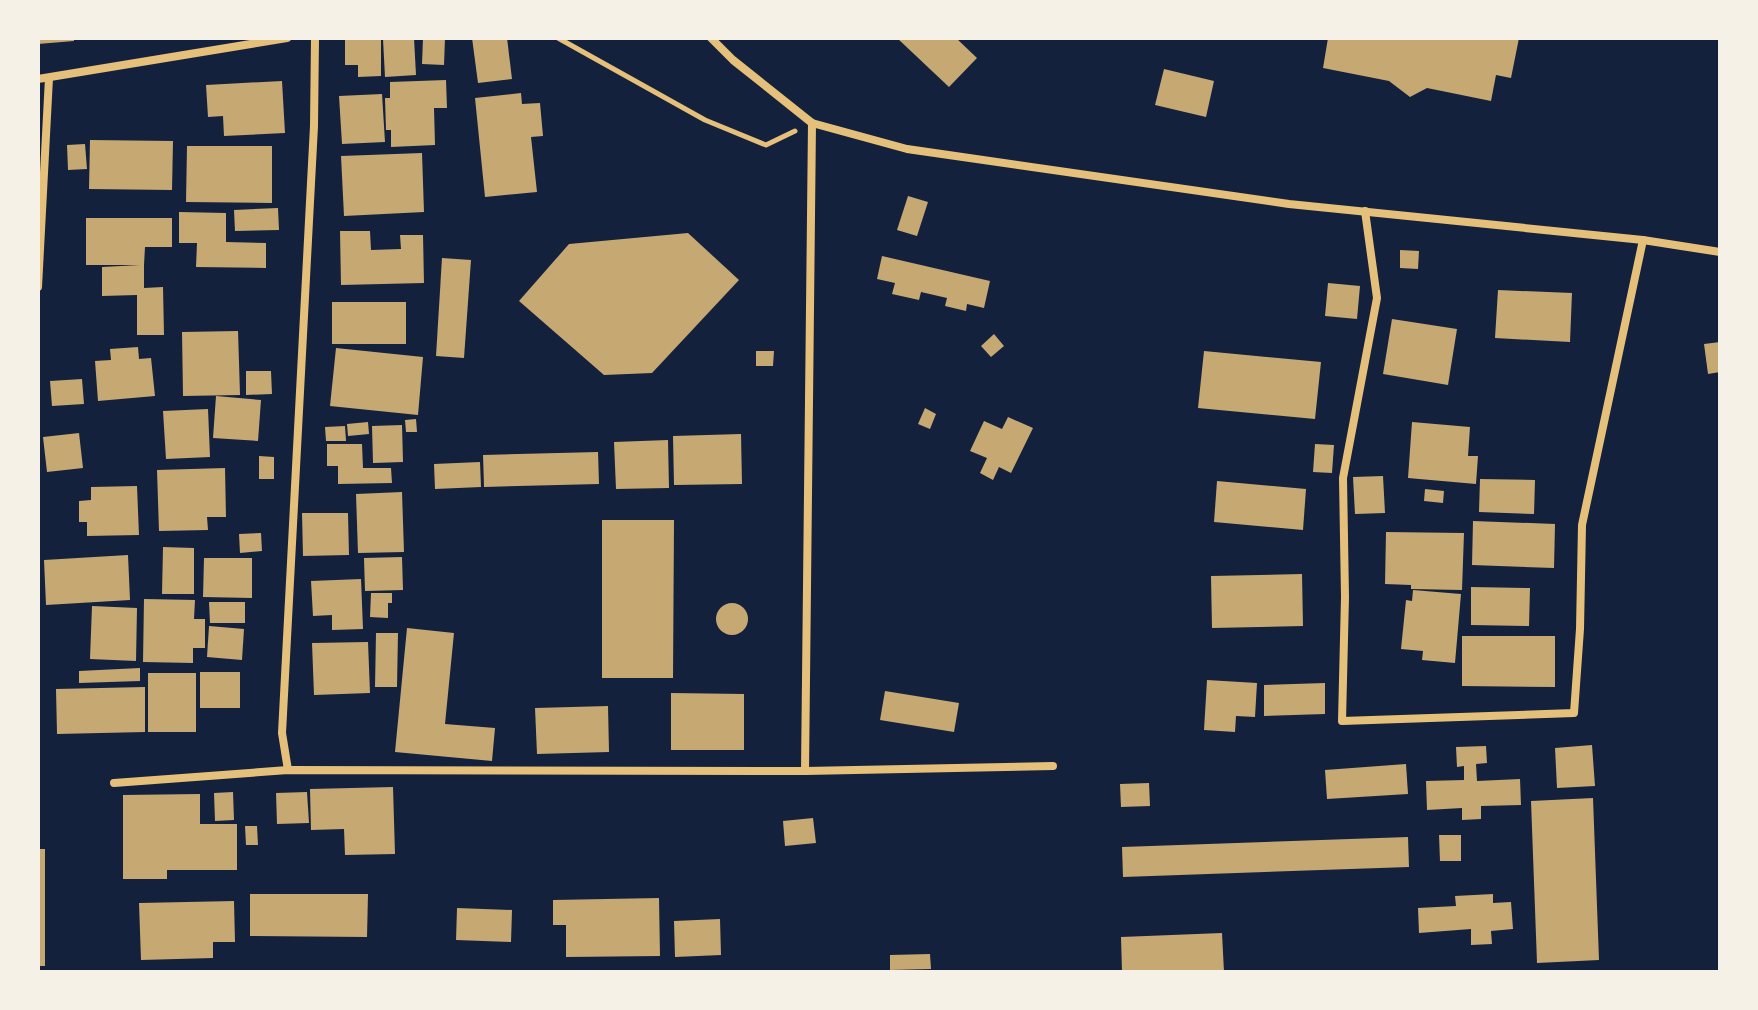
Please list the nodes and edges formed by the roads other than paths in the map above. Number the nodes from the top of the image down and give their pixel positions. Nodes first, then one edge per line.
1 (287, 38) edge
2 (315, 38) edge
3 (711, 38) edge
4 (49, 78) junction
5 (38, 79) edge
6 (812, 123) junction
7 (1365, 211) junction
8 (1643, 240) junction
9 (1720, 252) edge
10 (38, 287) edge
11 (1053, 766) dead end
12 (288, 770) junction
13 (805, 771) junction
14 (114, 783) dead end

1 - 4 street
2 - 12 street
3 - 6 street
4 - 5 street
4 - 10 street
6 - 7 street
6 - 13 street
7 - 8 street
7 - 8 street
8 - 9 street
11 - 13 street
12 - 13 street
12 - 14 street

